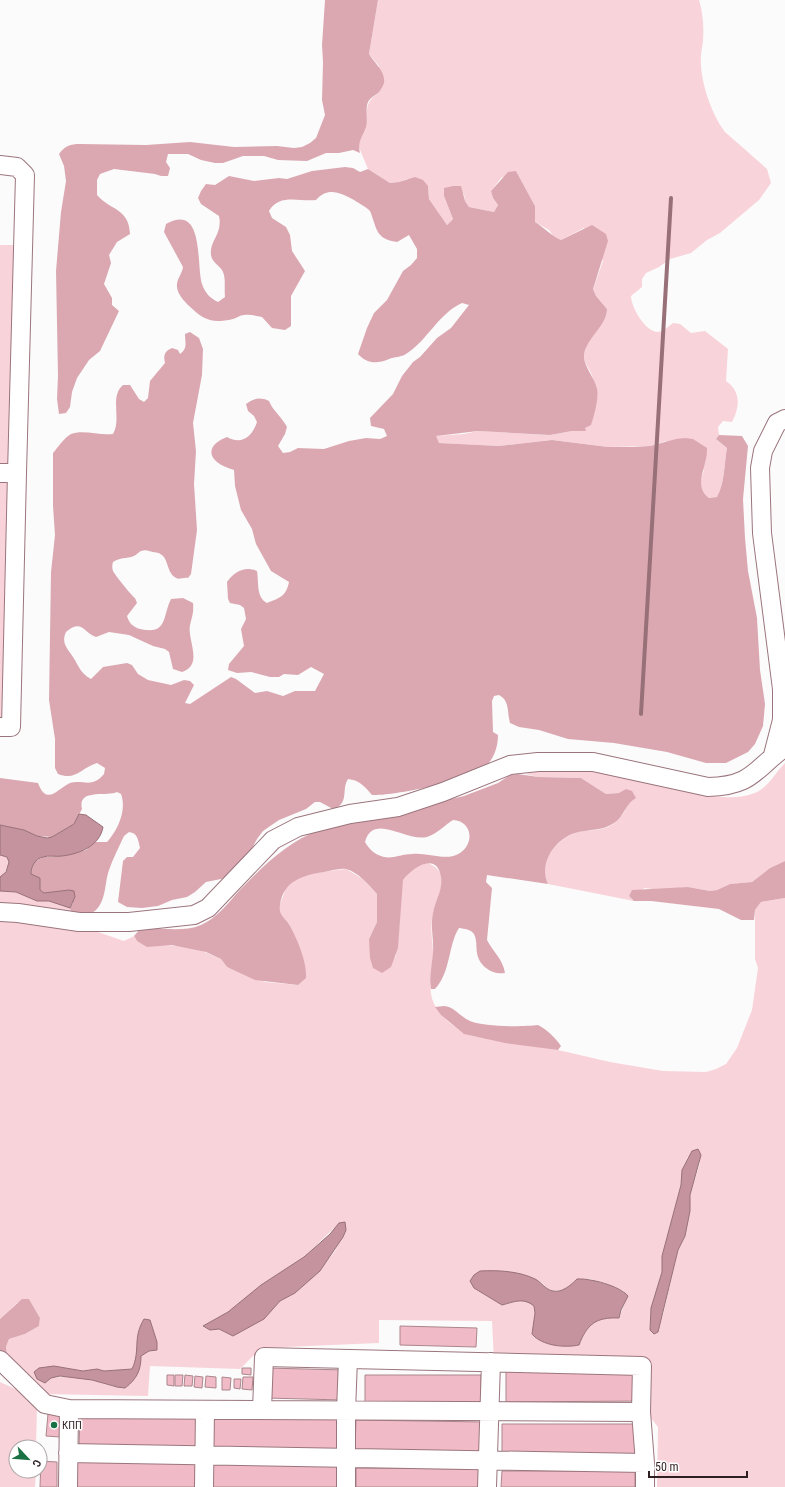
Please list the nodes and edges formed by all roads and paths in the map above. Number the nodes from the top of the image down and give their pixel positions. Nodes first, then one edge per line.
1 (0, 165) edge
2 (785, 419) edge
3 (9, 473) edge
4 (0, 727) edge
5 (779, 751) edge
6 (0, 912) edge
7 (348, 1359) junction
8 (0, 1360) edge
9 (491, 1362) junction
10 (69, 1409) junction
11 (204, 1410) junction
12 (262, 1410) junction
13 (346, 1411) junction
14 (489, 1411) junction
15 (641, 1412) junction
16 (68, 1453) junction
17 (204, 1455) junction
18 (346, 1458) junction
19 (488, 1460) junction
20 (645, 1462) junction
21 (68, 1487) edge
22 (204, 1487) edge
23 (346, 1487) edge
24 (488, 1487) edge
25 (645, 1487) edge

1 - 3 lane
2 - 5 lane
3 - 4 lane
5 - 6 lane
7 - 9 lane
7 - 12 lane
7 - 13 lane
8 - 10 lane
9 - 14 lane
9 - 15 lane
10 - 11 lane
10 - 16 lane
11 - 12 lane
11 - 17 lane
12 - 13 lane
13 - 14 lane
13 - 18 lane
14 - 15 lane
14 - 19 lane
15 - 20 lane
16 - 17 lane
16 - 21 lane
17 - 18 lane
17 - 22 lane
18 - 19 lane
18 - 23 lane
19 - 20 lane
19 - 24 lane
20 - 25 lane

